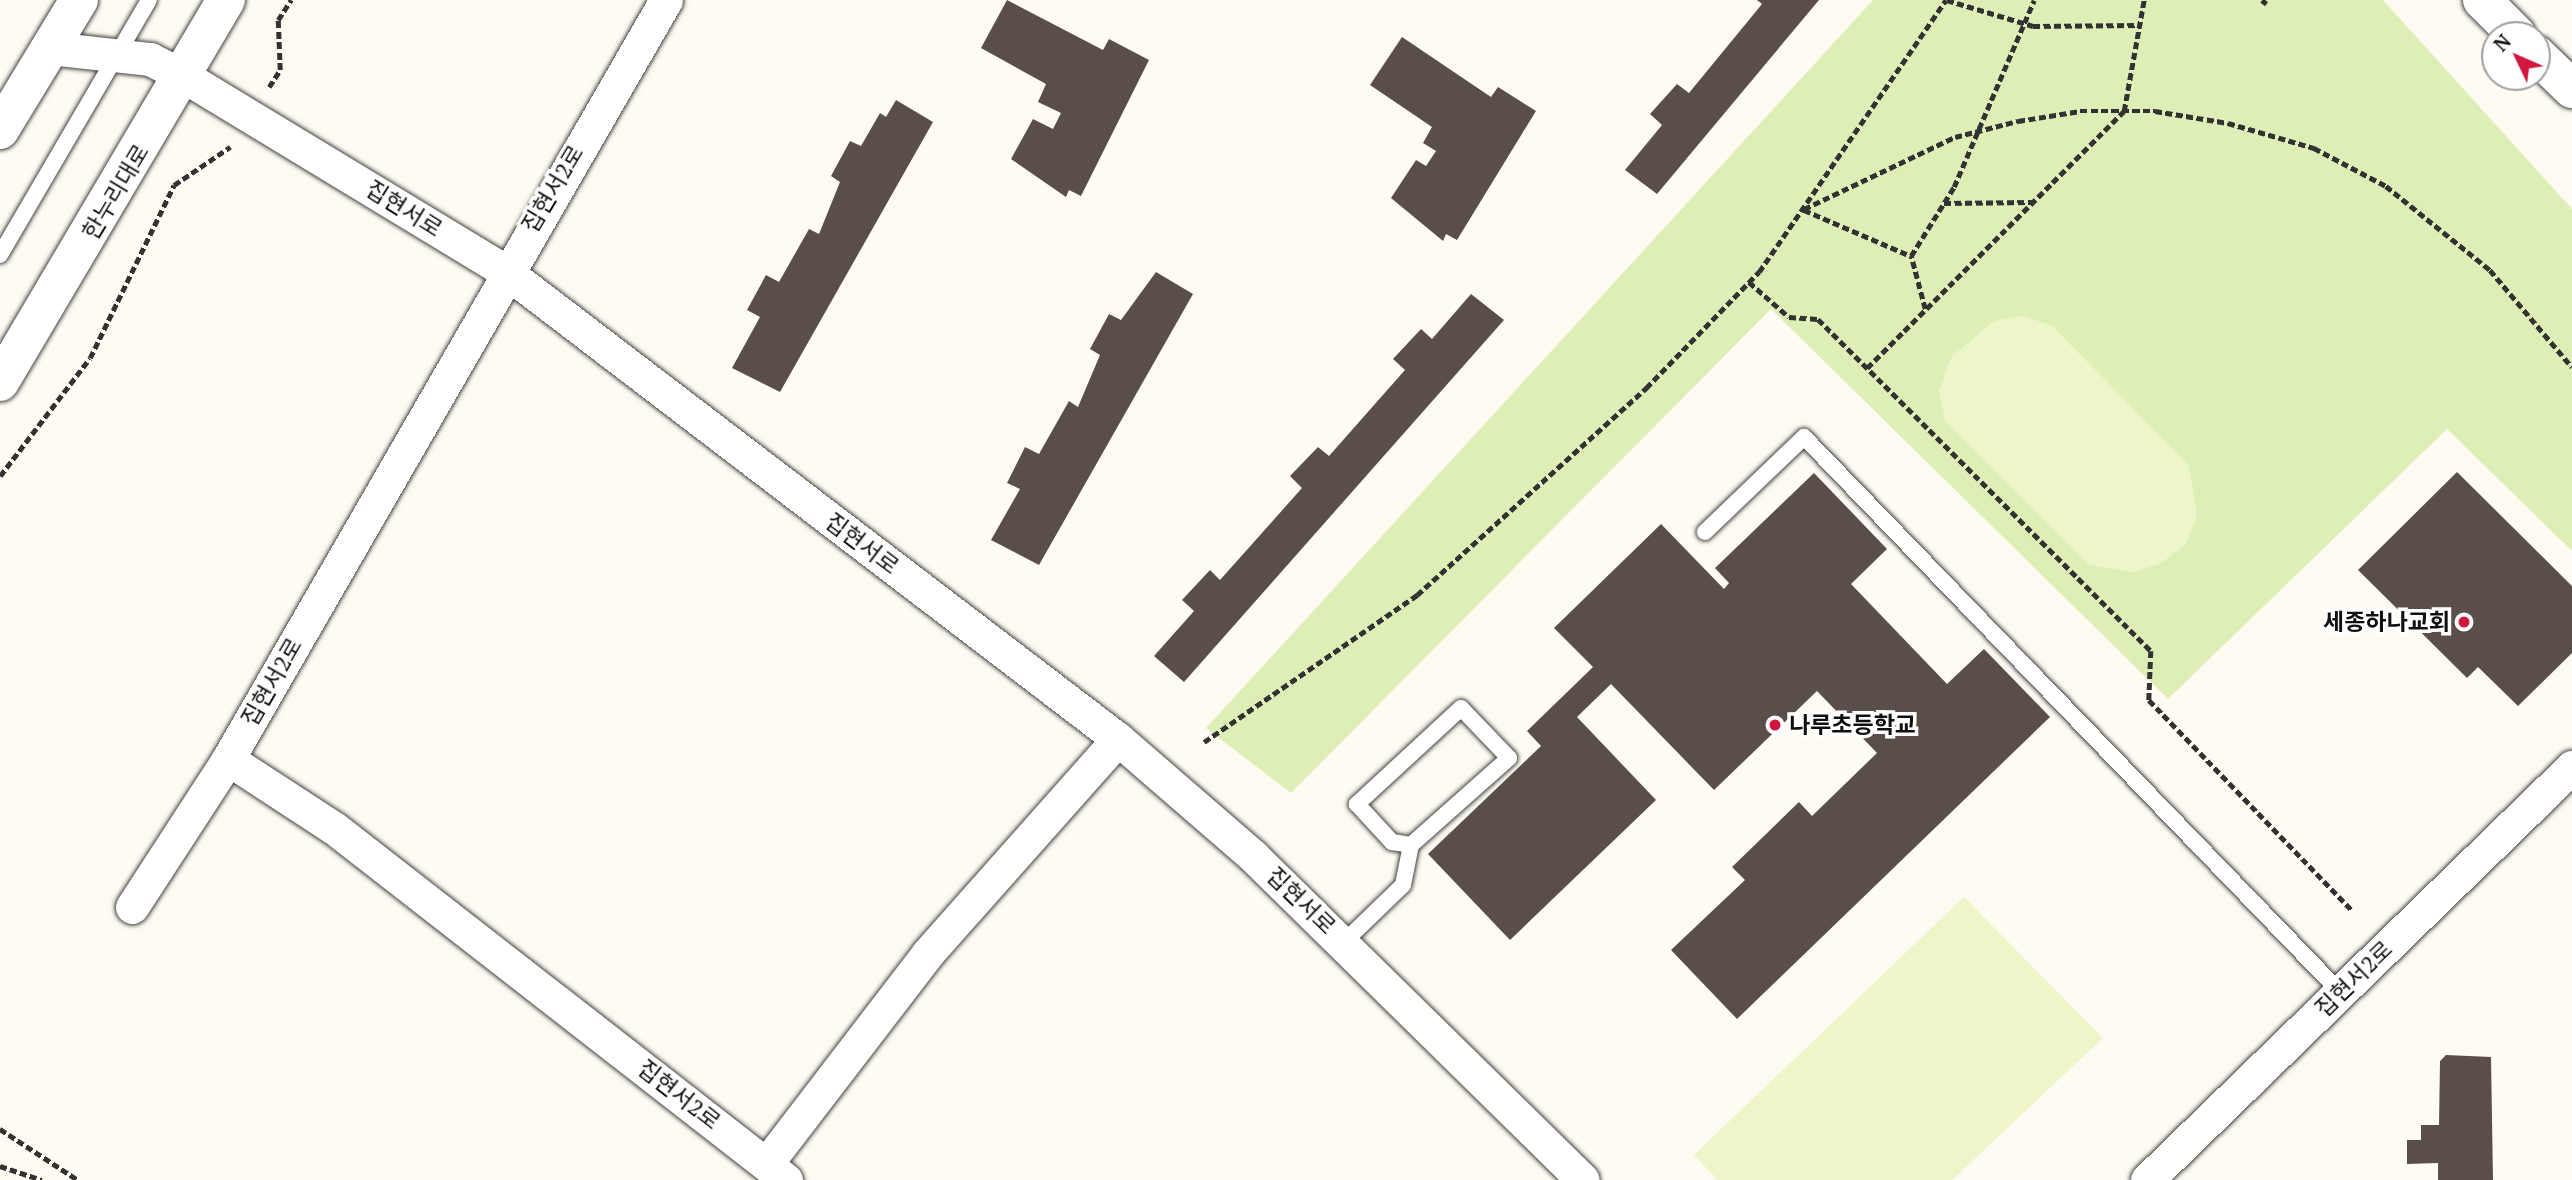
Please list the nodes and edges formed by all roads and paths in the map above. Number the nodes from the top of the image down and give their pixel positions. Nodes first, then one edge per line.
1 (79, 0) edge
2 (149, 0) edge
3 (226, 0) edge
4 (291, 0) edge
5 (666, 0) edge
6 (1947, 0) edge
7 (2034, 0) edge
8 (2144, 0) edge
9 (2262, 0) edge
10 (2482, 0) edge
11 (2267, 4) dead end
12 (2503, 21) edge
13 (2023, 24) junction
14 (2139, 25) junction
15 (50, 48) junction
16 (116, 54) junction
17 (2551, 69) edge
18 (279, 70) dead end
19 (186, 77) junction
20 (2572, 89) edge
21 (2124, 111) junction
22 (0, 130) edge
23 (1978, 131) junction
24 (225, 154) dead end
25 (2033, 202) junction
26 (1944, 204) junction
27 (1804, 209) junction
28 (0, 255) edge
29 (1911, 256) junction
30 (505, 271) junction
31 (1749, 282) junction
32 (1925, 310) junction
33 (2572, 367) edge
34 (1867, 368) junction
35 (0, 382) edge
36 (0, 476) edge
37 (1704, 532) dead end
38 (1118, 739) junction
39 (1204, 742) dead end
40 (229, 759) junction
41 (2569, 772) edge
42 (1411, 845) junction
43 (132, 906) dead end
44 (2352, 910) dead end
45 (1344, 942) junction
46 (2340, 992) junction
47 (0, 1129) edge
48 (0, 1166) edge
49 (776, 1172) edge
50 (42, 1180) edge
51 (78, 1180) edge
52 (1583, 1180) edge
53 (2147, 1180) edge

1 - 15 street
2 - 16 lane
3 - 19 street, 한누리대로
4 - 18 path
5 - 30 street, 집현서2로
6 - 13 path
6 - 27 path
7 - 13 path
8 - 14 path
9 - 11 path
10 - 12 street
13 - 14 path
13 - 23 path
14 - 21 path
15 - 16 street, 집현서로
15 - 22 street
16 - 19 street, 집현서로
16 - 28 lane
17 - 20 street
19 - 30 street, 집현서로
19 - 35 street, 한누리대로
21 - 23 path
21 - 25 path
21 - 33 path
23 - 26 path
23 - 27 path
24 - 36 path
25 - 26 path
25 - 32 path
26 - 29 path
27 - 29 path
27 - 31 path
29 - 32 path
30 - 38 street, 집현서로
30 - 40 street, 집현서2로
31 - 34 path
31 - 39 path
32 - 34 path
34 - 44 path
37 - 46 lane
38 - 45 street, 집현서로
38 - 49 street
40 - 43 street
40 - 49 street, 집현서2로
41 - 46 street, 집현서2로
42 - 42 lane
42 - 45 lane
45 - 52 street, 집현서로
46 - 53 street, 집현서2로
47 - 51 path
48 - 50 path

